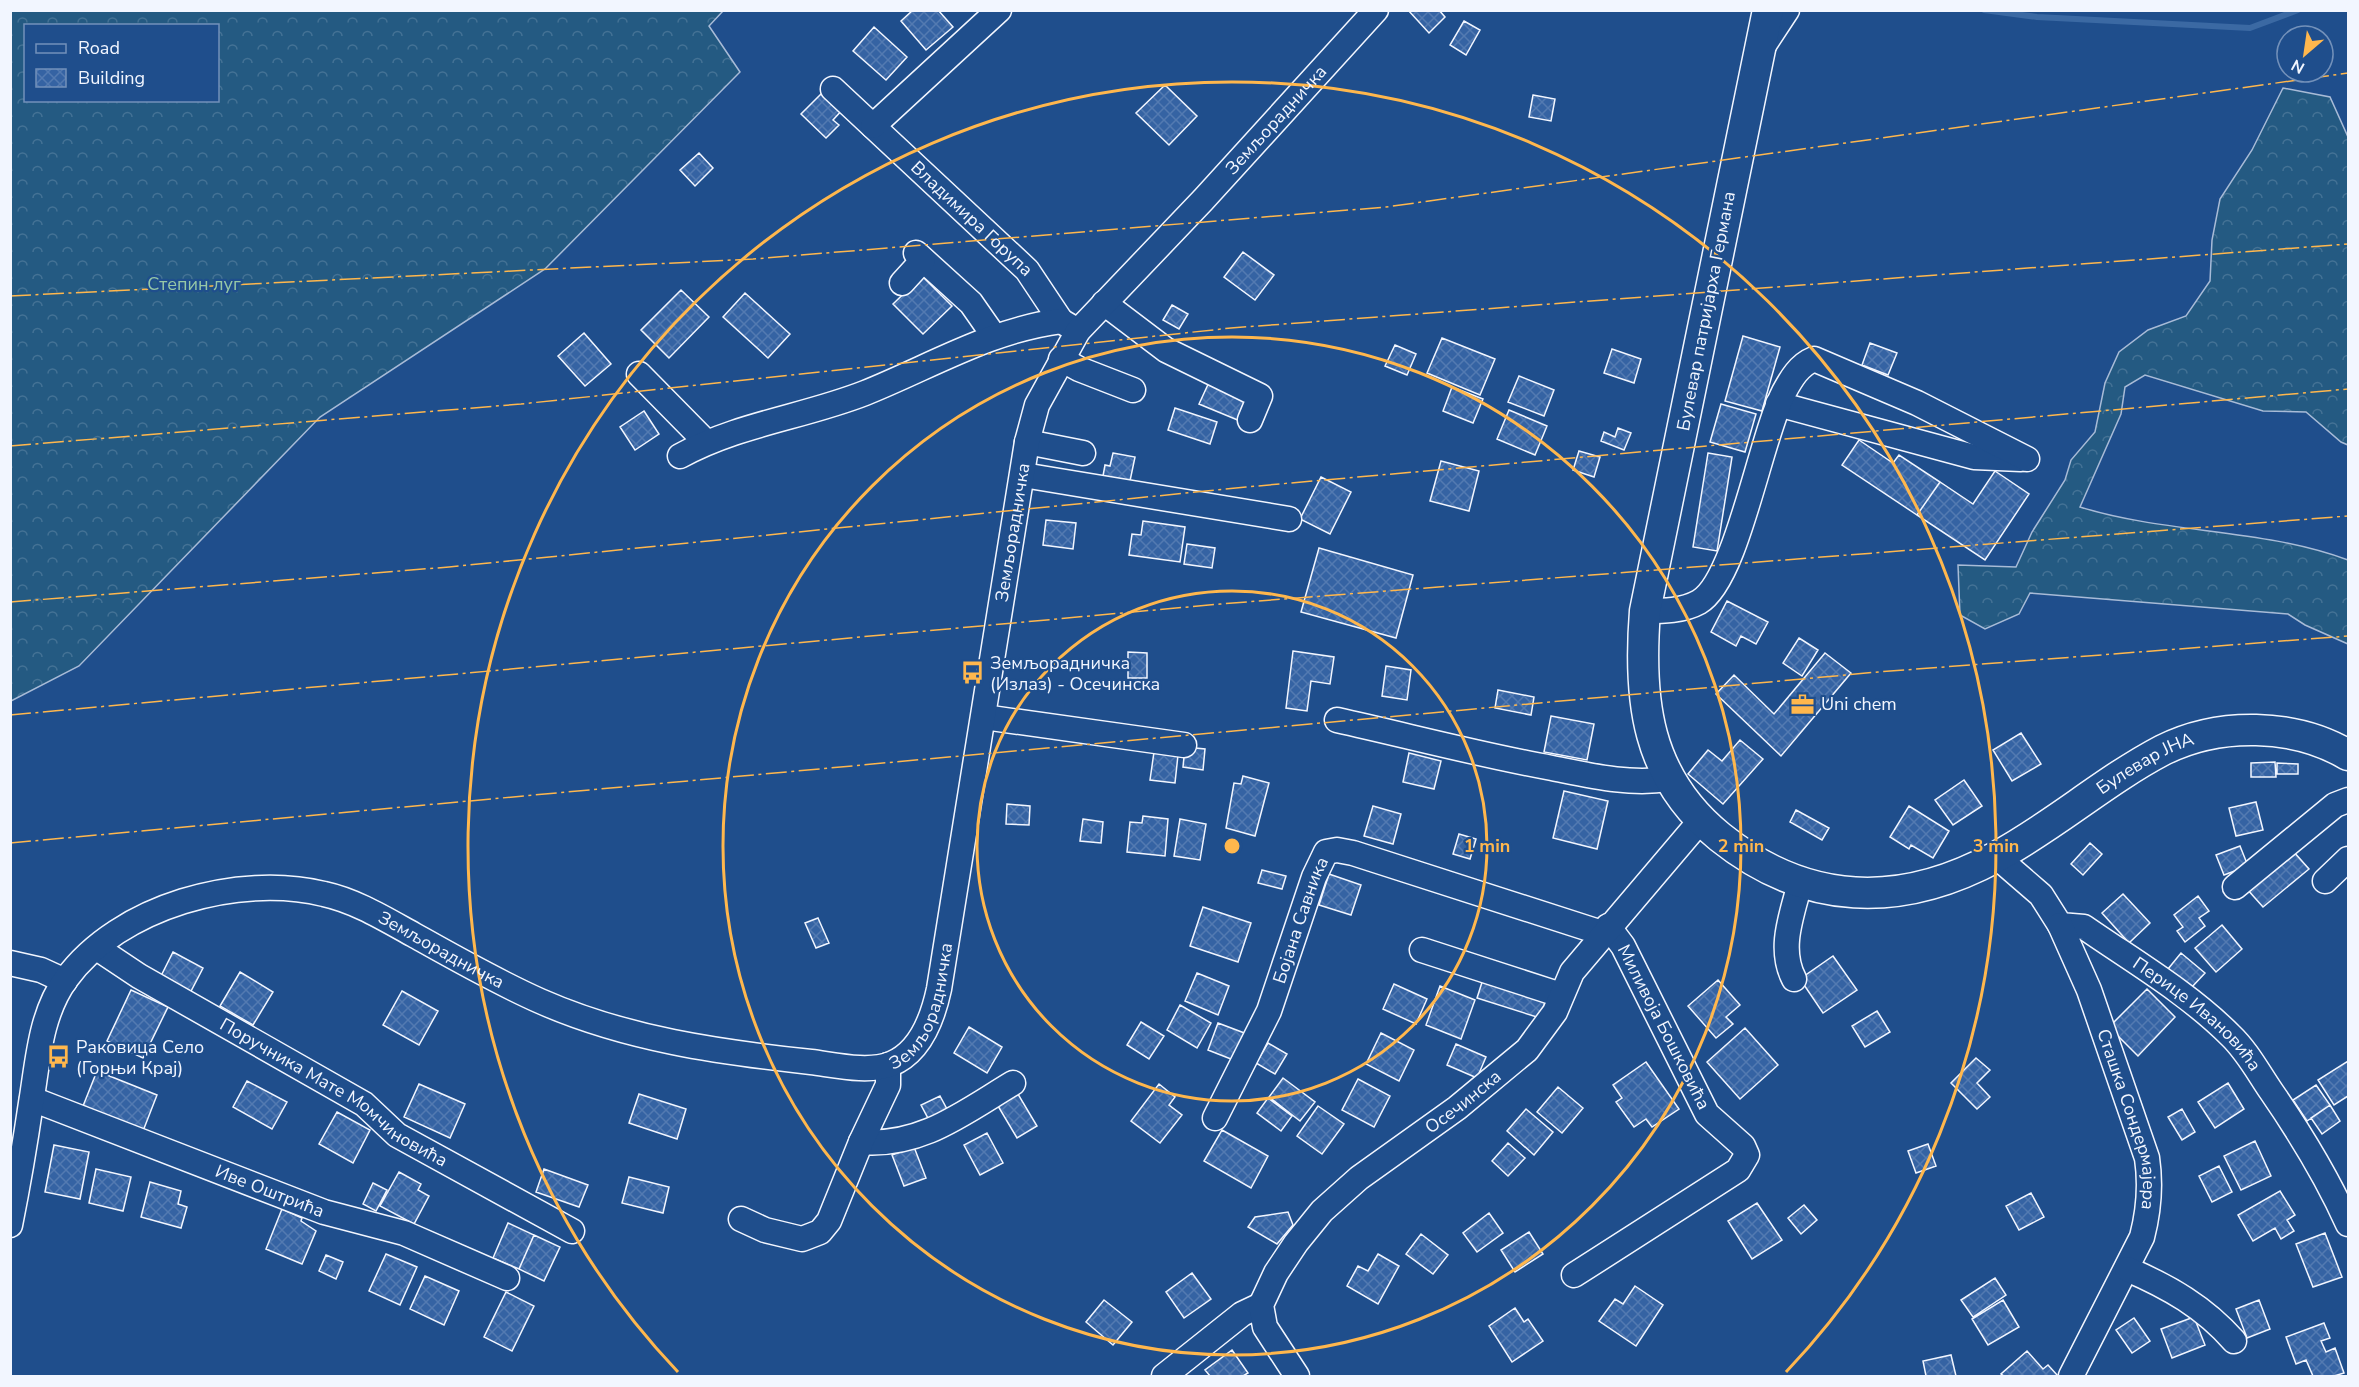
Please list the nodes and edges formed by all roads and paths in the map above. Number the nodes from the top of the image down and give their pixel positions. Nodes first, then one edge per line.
1 (999, 10) edge
2 (1376, 10) edge
3 (1768, 10) edge
4 (1786, 10) edge
5 (1760, 52) junction
6 (833, 89) dead end
7 (873, 126) junction
8 (902, 283) dead end
9 (1104, 303) junction
10 (1069, 326) junction
11 (994, 336) junction
12 (1061, 359) junction
13 (639, 374) dead end
14 (1133, 390) dead end
15 (1778, 404) junction
16 (1250, 420) dead end
17 (706, 442) junction
18 (1027, 442) junction
19 (1083, 453) dead end
20 (680, 456) dead end
21 (1023, 475) junction
22 (1288, 519) dead end
23 (1645, 611) junction
24 (984, 717) junction
25 (1337, 720) dead end
26 (1184, 745) dead end
27 (2349, 755) edge
28 (1669, 779) junction
29 (2349, 800) edge
30 (1701, 820) junction
31 (1997, 857) junction
32 (2349, 860) edge
33 (1962, 873) joint
34 (2325, 881) dead end
35 (1800, 883) junction
36 (2235, 887) dead end
37 (2060, 925) junction
38 (1605, 930) junction
39 (97, 948) junction
40 (1422, 950) dead end
41 (10, 963) edge
42 (1794, 979) dead end
43 (65, 981) junction
44 (1561, 995) junction
45 (888, 1065) junction
46 (1012, 1083) dead end
47 (32, 1099) junction
48 (1215, 1119) dead end
49 (861, 1142) junction
50 (15, 1183) edge
51 (741, 1219) dead end
52 (2349, 1224) edge
53 (10, 1225) edge
54 (572, 1231) dead end
55 (2127, 1269) junction
56 (1574, 1275) dead end
57 (507, 1278) dead end
58 (1261, 1305) junction
59 (2234, 1341) dead end
60 (1164, 1377) edge
61 (1297, 1377) edge
62 (2070, 1377) edge

1 - 7 street
2 - 9 street, Земљорадничка
3 - 5 main road, Булевар патријарха Германа
4 - 5 street
5 - 23 main road, Булевар патријарха Германа
6 - 7 street, Владимира Горупа
7 - 10 street, Владимира Горупа
8 - 11 street
9 - 10 street, Земљорадничка
9 - 16 street
10 - 11 street
10 - 12 street, Земљорадничка
11 - 17 street
12 - 14 street
12 - 18 street, Земљорадничка
13 - 17 street
15 - 15 street
15 - 23 street
17 - 20 street
18 - 19 street
18 - 21 street, Земљорадничка
21 - 22 street
21 - 24 street, Земљорадничка
23 - 28 main road, Булевар патријарха Германа
24 - 26 street
24 - 45 street, Земљорадничка
25 - 28 street
27 - 31 main road, Булевар ЈНА
28 - 30 main road, Булевар патријарха Германа
29 - 36 street
30 - 35 main road, Булевар патријарха Германа
30 - 38 street, Осечинска
31 - 33 main road, Булевар ЈНА
31 - 37 street
32 - 34 street
33 - 35 main road, Булевар патријарха Германа
35 - 42 street
37 - 52 street, Перице Ивановића
37 - 55 street, Сташка Сондермајера
38 - 44 street, Осечинска
38 - 48 street, Бојана Савника
38 - 56 street, Миливоја Бошковића
39 - 43 street, Земљорадничка
39 - 45 street, Земљорадничка
39 - 54 street, Поручника Мате Момчиновића
40 - 44 street
41 - 43 street
43 - 47 street, Земљорадничка
44 - 58 street, Осечинска
45 - 49 street
46 - 49 street
47 - 50 street, Земљорадничка
47 - 57 street, Иве Оштрића
49 - 51 street
50 - 53 street, Земљорадничка
55 - 59 street
55 - 62 street, Сташка Сондермајера
58 - 60 street
58 - 61 street

